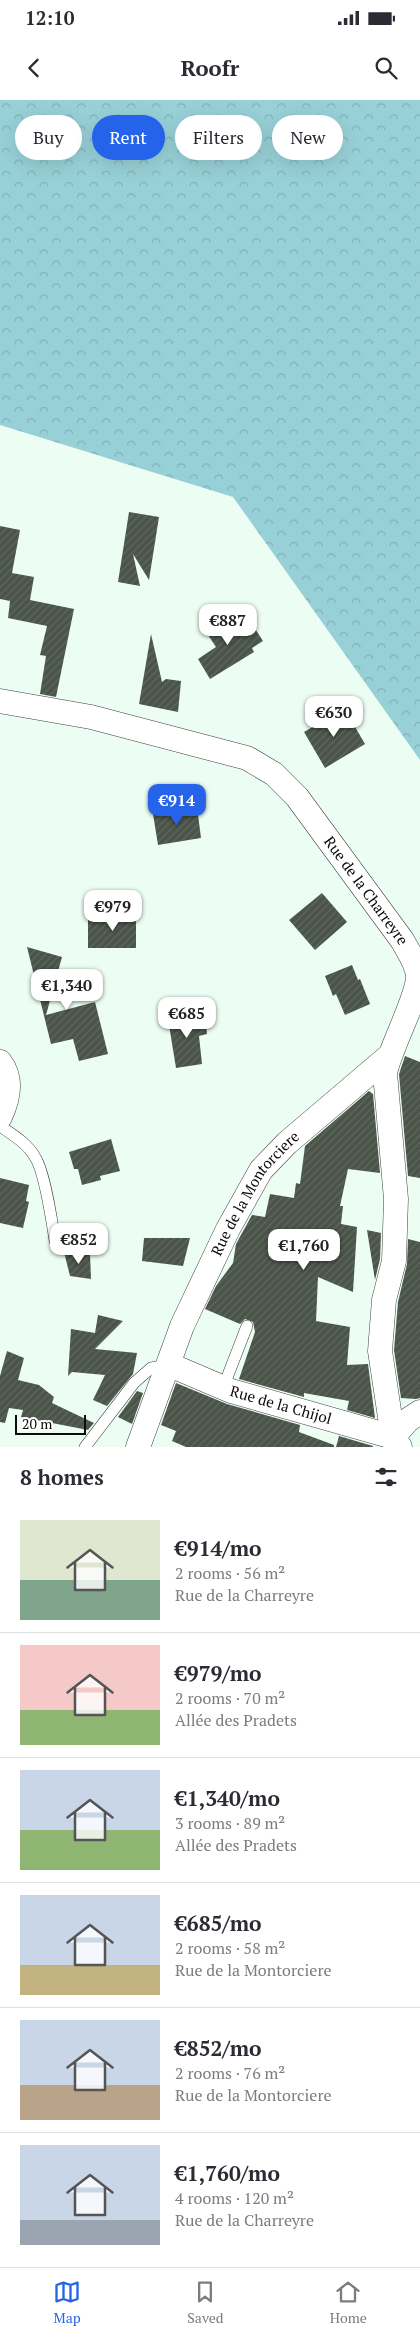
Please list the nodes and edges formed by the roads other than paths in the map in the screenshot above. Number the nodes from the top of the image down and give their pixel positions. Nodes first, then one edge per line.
1 (0, 701) edge
2 (417, 960) edge
3 (388, 1057) junction
4 (0, 1062) edge
5 (0, 1118) edge
6 (0, 1126) edge
7 (56, 1241) dead end
8 (248, 1326) dead end
9 (170, 1365) junction
10 (223, 1388) junction
11 (420, 1412) edge
12 (396, 1442) edge
13 (85, 1447) edge
14 (138, 1447) edge

1 - 2 street, Rue de la Charreyre
2 - 3 street, Rue de la Charreyre
3 - 9 street, Rue de la Montorciere
3 - 12 street, Rue de la Charreyre
4 - 5 street
6 - 7 lane
8 - 10 lane
9 - 10 street, Rue de la Chijol
9 - 13 lane
9 - 14 street, Rue de la Montorciere
10 - 12 street, Rue de la Chijol
11 - 12 street

